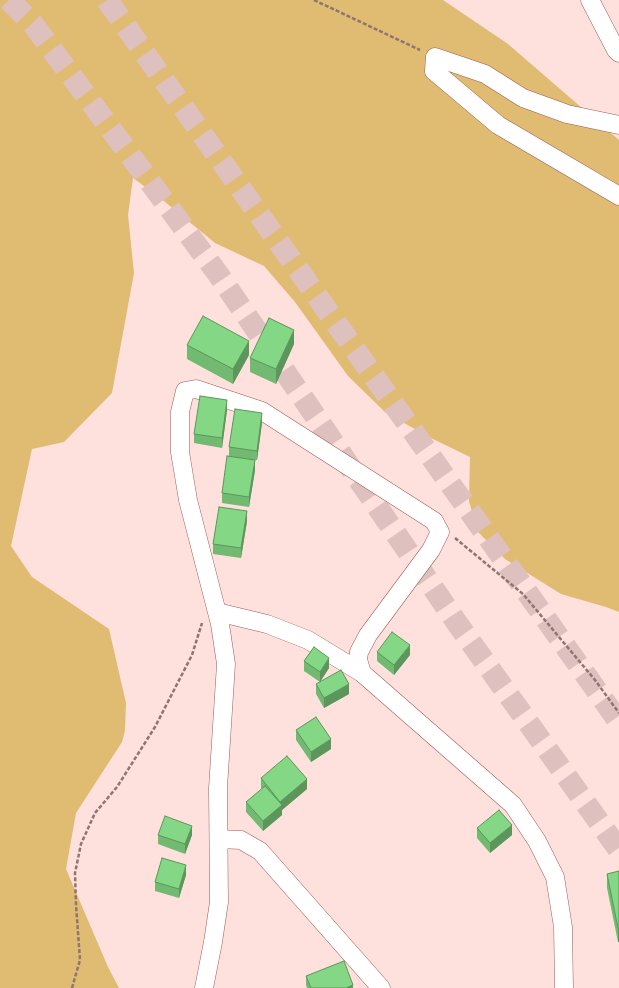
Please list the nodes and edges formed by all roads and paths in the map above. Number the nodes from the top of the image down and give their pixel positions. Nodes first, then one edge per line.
1 (314, 0) edge
2 (590, 0) edge
3 (619, 53) edge
4 (435, 57) junction
5 (619, 125) edge
6 (619, 196) edge
7 (434, 521) junction
8 (217, 612) junction
9 (362, 673) junction
10 (619, 713) edge
11 (219, 838) junction
12 (72, 988) edge
13 (204, 988) edge
14 (381, 988) edge
15 (564, 988) edge

1 - 4 path
2 - 3 street
4 - 5 street
4 - 6 street
7 - 8 street
7 - 9 street
7 - 10 path
8 - 9 street
8 - 11 street
8 - 12 path
9 - 15 street
11 - 13 street
11 - 14 street

